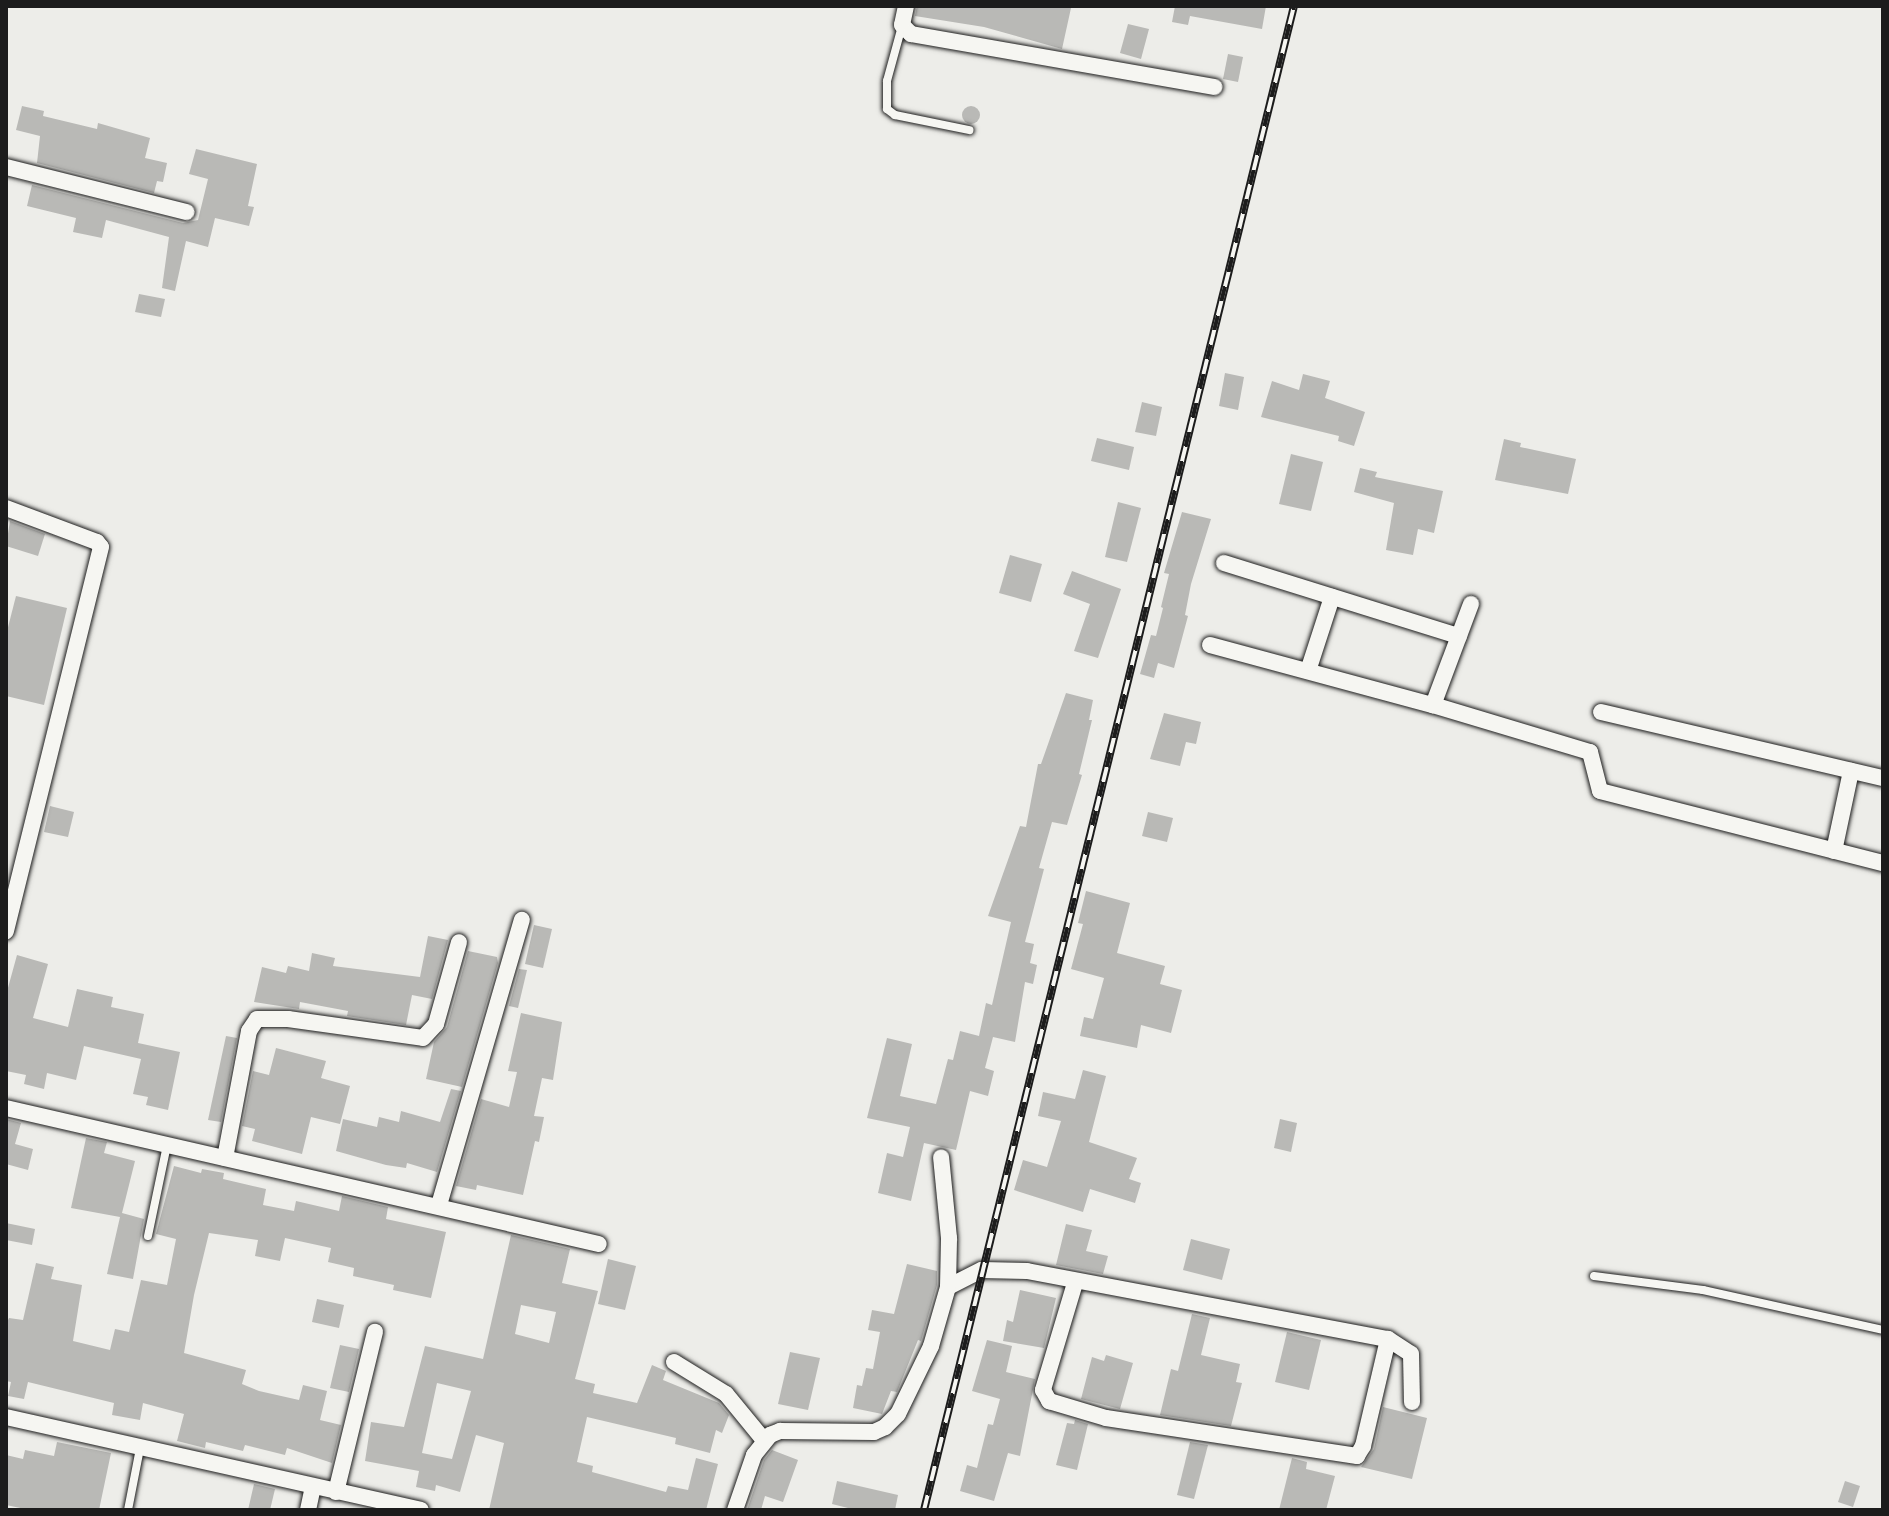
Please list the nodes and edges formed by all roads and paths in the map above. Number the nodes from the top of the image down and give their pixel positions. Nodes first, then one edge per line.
1 (906, 6) edge
2 (902, 25) junction
3 (1214, 87) dead end
4 (969, 130) dead end
5 (6, 167) edge
6 (186, 212) dead end
7 (6, 508) edge
8 (1224, 563) dead end
9 (1332, 597) junction
10 (1471, 604) dead end
11 (1459, 636) junction
12 (1210, 645) dead end
13 (1308, 671) junction
14 (1433, 705) junction
15 (1601, 712) dead end
16 (1851, 771) junction
17 (1883, 778) edge
18 (1834, 851) junction
19 (1883, 863) edge
20 (522, 920) dead end
21 (6, 931) edge
22 (459, 942) dead end
23 (6, 1108) edge
24 (167, 1145) junction
25 (941, 1157) dead end
26 (225, 1158) junction
27 (439, 1205) junction
28 (148, 1236) dead end
29 (599, 1244) dead end
30 (1594, 1276) dead end
31 (1075, 1283) junction
32 (948, 1287) junction
33 (1883, 1330) edge
34 (375, 1332) dead end
35 (1388, 1339) junction
36 (674, 1362) dead end
37 (1412, 1402) dead end
38 (6, 1417) edge
39 (763, 1439) junction
40 (140, 1448) junction
41 (313, 1487) junction
42 (336, 1492) junction
43 (128, 1510) edge
44 (308, 1510) edge
45 (421, 1510) edge
46 (735, 1510) edge

1 - 2 street
2 - 3 street
2 - 4 lane
5 - 6 street
7 - 21 street
8 - 9 street
9 - 11 street
9 - 13 street
10 - 11 street
11 - 14 street
12 - 13 street
13 - 14 street
14 - 18 street
15 - 16 street
16 - 17 street
16 - 18 street
18 - 19 street
20 - 27 street
22 - 26 street
23 - 24 street
24 - 26 street
24 - 28 lane
25 - 32 street
26 - 27 street
27 - 29 street
30 - 33 lane
31 - 32 street
31 - 35 street
31 - 35 street
32 - 39 street
34 - 42 street
35 - 37 street
36 - 39 street
38 - 40 street
39 - 46 street
40 - 41 street
40 - 43 lane
41 - 42 street
41 - 44 street
42 - 45 street

